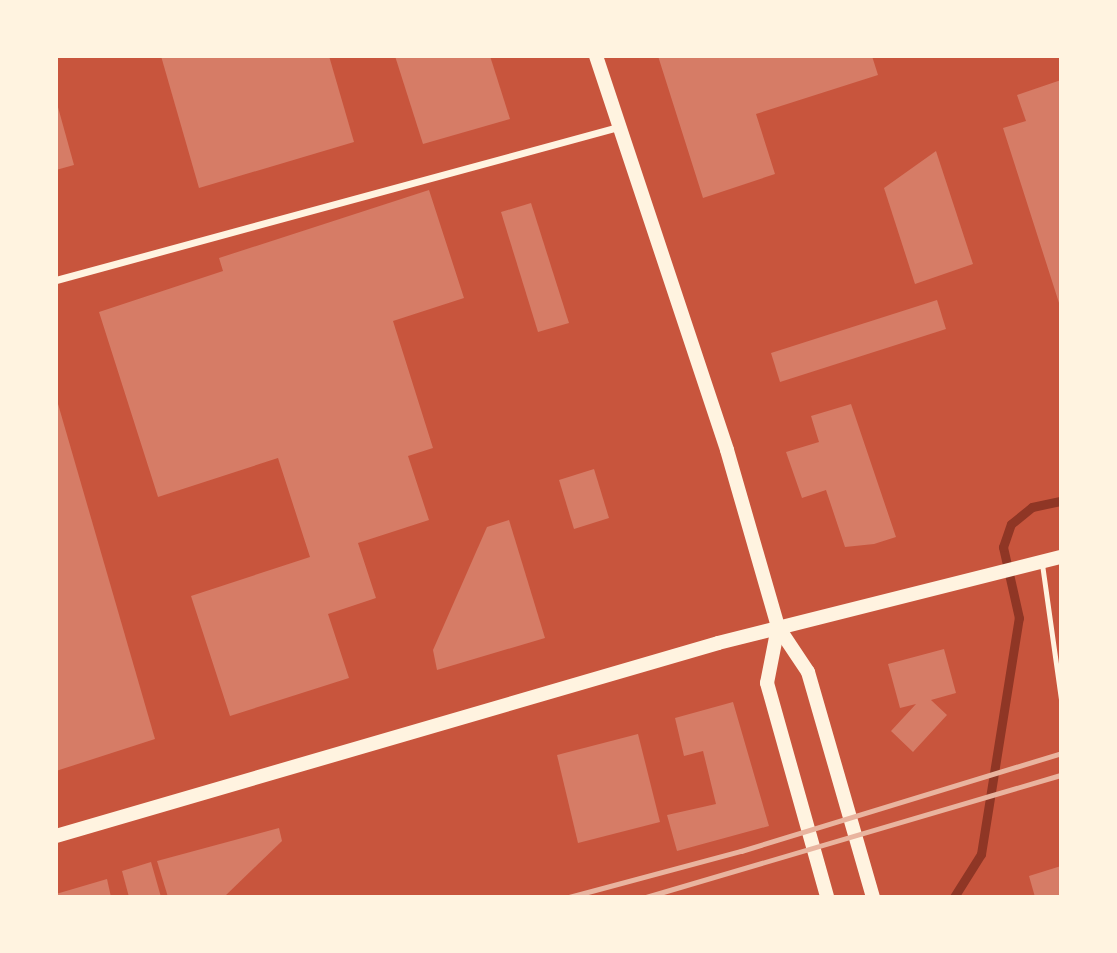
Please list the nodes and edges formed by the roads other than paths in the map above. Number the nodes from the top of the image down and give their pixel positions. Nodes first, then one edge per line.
1 (596, 56) edge
2 (618, 127) junction
3 (56, 280) edge
4 (1061, 557) edge
5 (1042, 561) junction
6 (778, 627) junction
7 (1061, 701) edge
8 (56, 836) edge
9 (827, 897) edge
10 (873, 897) edge

1 - 2 main road
2 - 3 street
2 - 6 main road
4 - 5 main road
5 - 6 main road
5 - 7 lane
6 - 8 main road
6 - 9 main road
6 - 10 main road

